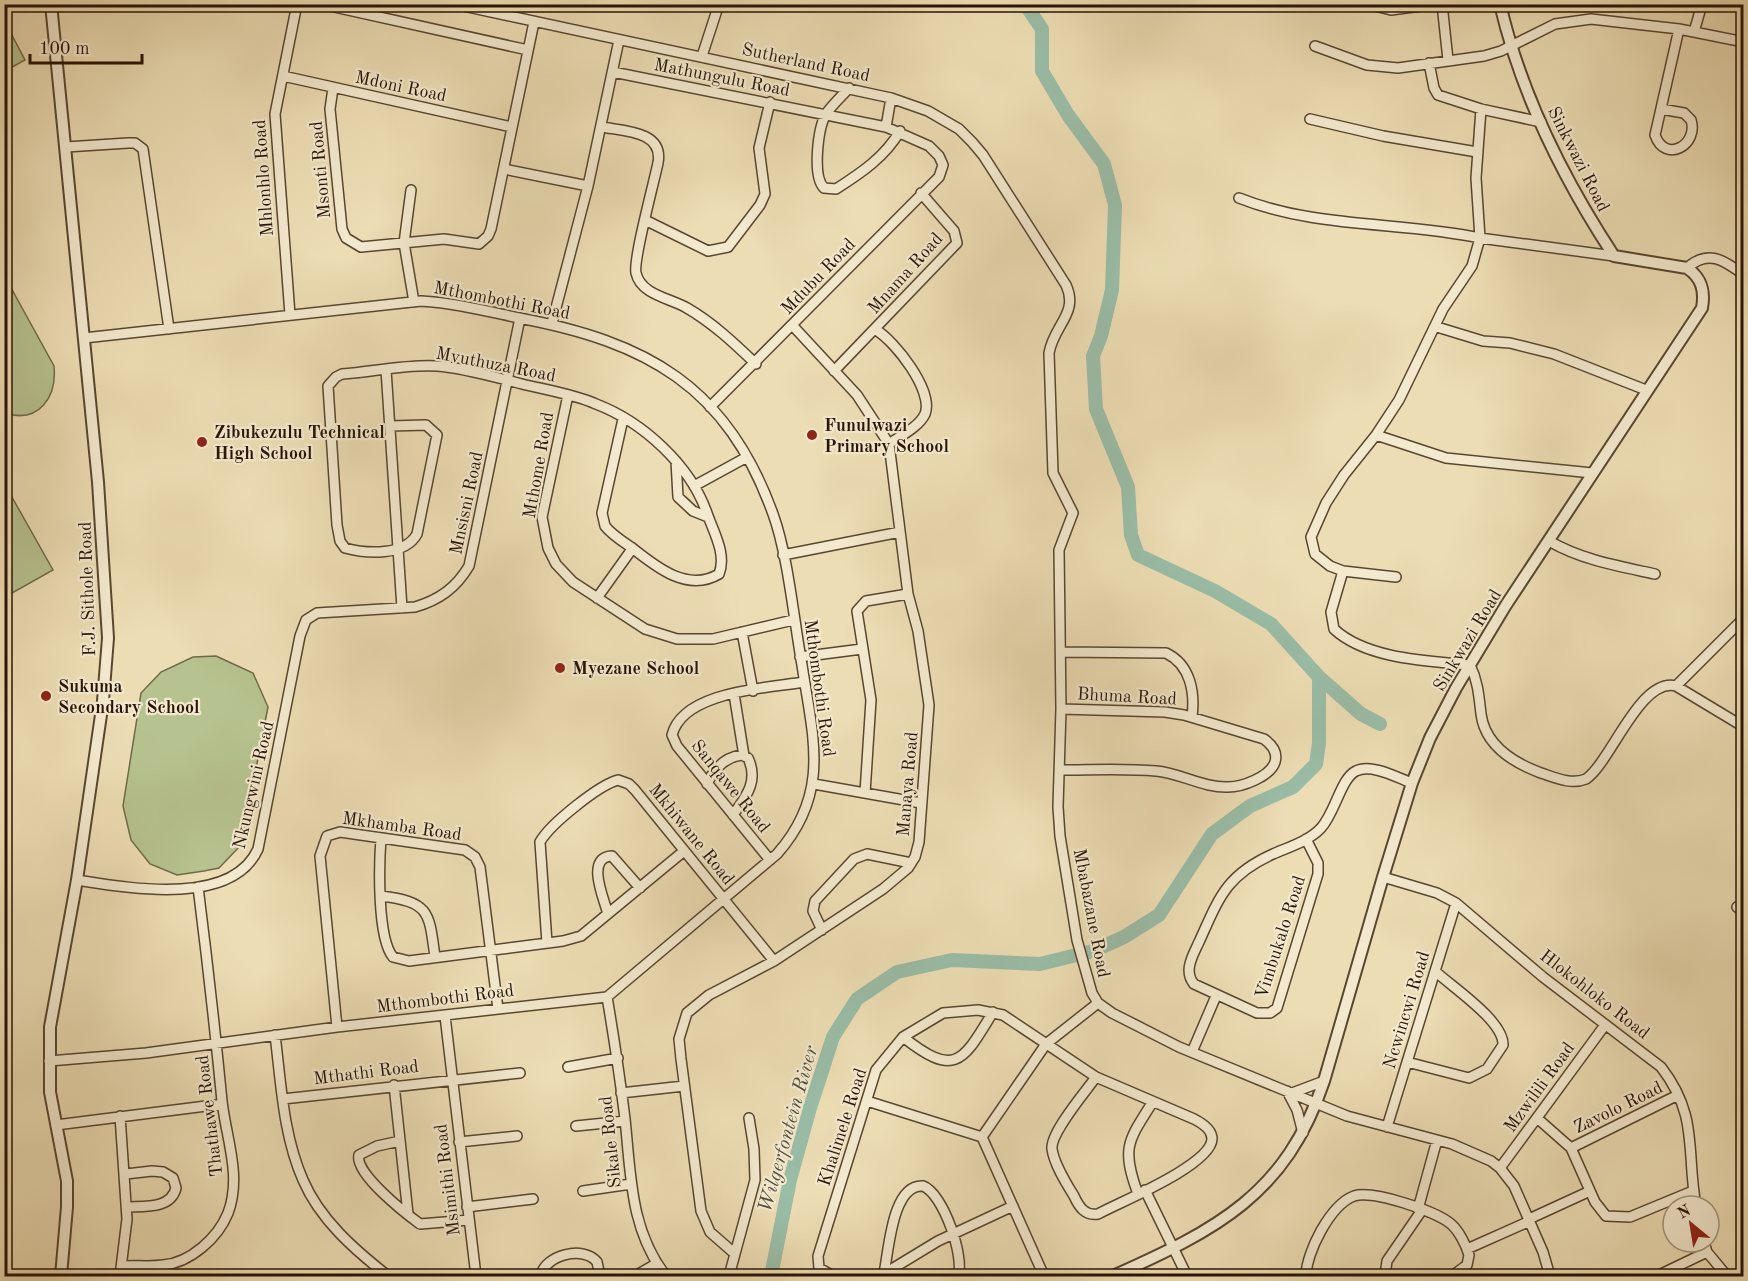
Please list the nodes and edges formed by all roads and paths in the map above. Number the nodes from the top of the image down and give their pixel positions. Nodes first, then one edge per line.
1 (51, 4) edge
2 (297, 4) edge
3 (321, 4) edge
4 (454, 4) edge
5 (719, 4) edge
6 (1366, 4) edge
7 (1436, 4) edge
8 (1442, 4) edge
9 (1500, 4) edge
10 (1702, 4) edge
11 (534, 22) junction
12 (1679, 29) junction
13 (1694, 32) junction
14 (619, 40) junction
15 (1743, 42) edge
16 (1315, 46) dead end
17 (1512, 46) junction
18 (528, 50) junction
19 (702, 56) junction
20 (1448, 60) junction
21 (1429, 63) junction
22 (613, 72) junction
23 (283, 76) junction
24 (333, 88) junction
25 (849, 88) junction
26 (891, 98) junction
27 (770, 102) junction
28 (1481, 109) junction
29 (1661, 109) junction
30 (825, 115) junction
31 (1310, 119) dead end
32 (1541, 122) junction
33 (512, 127) junction
34 (602, 127) junction
35 (886, 127) junction
36 (900, 131) junction
37 (66, 147) junction
38 (1477, 152) junction
39 (943, 165) joint
40 (504, 169) junction
41 (588, 186) junction
42 (411, 190) dead end
43 (921, 193) junction
44 (1239, 198) dead end
45 (646, 221) junction
46 (1480, 238) junction
47 (404, 243) junction
48 (1614, 256) junction
49 (1687, 268) junction
50 (1743, 275) edge
51 (1066, 285) joint
52 (414, 302) junction
53 (290, 315) junction
54 (520, 318) junction
55 (552, 323) junction
56 (793, 326) junction
57 (1437, 327) junction
58 (169, 329) junction
59 (876, 330) junction
60 (84, 338) junction
61 (756, 364) junction
62 (386, 370) junction
63 (834, 370) junction
64 (509, 381) junction
65 (1646, 390) junction
66 (568, 396) junction
67 (710, 407) junction
68 (623, 419) junction
69 (390, 426) junction
70 (1376, 435) junction
71 (889, 444) junction
72 (747, 457) junction
73 (675, 461) junction
74 (1592, 473) junction
75 (694, 486) junction
76 (708, 517) junction
77 (900, 532) junction
78 (1549, 541) junction
79 (632, 549) junction
80 (398, 550) junction
81 (783, 555) junction
82 (1343, 571) junction
83 (1655, 574) dead end
84 (1396, 577) dead end
85 (908, 594) junction
86 (597, 598) junction
87 (402, 608) junction
88 (317, 613) joint
89 (1743, 618) edge
90 (793, 620) junction
91 (742, 632) junction
92 (862, 649) junction
93 (1061, 652) junction
94 (800, 657) junction
95 (1470, 665) junction
96 (804, 682) junction
97 (1676, 686) junction
98 (753, 691) junction
99 (734, 694) junction
100 (1061, 710) junction
101 (1192, 717) junction
102 (1743, 727) edge
103 (744, 756) junction
104 (1059, 770) junction
105 (1412, 783) junction
106 (707, 784) junction
107 (814, 784) junction
108 (865, 793) junction
109 (921, 802) junction
110 (732, 815) junction
111 (381, 838) junction
112 (1306, 839) junction
113 (684, 851) junction
114 (770, 860) junction
115 (911, 863) junction
116 (1383, 877) junction
117 (77, 880) junction
118 (198, 887) junction
119 (640, 888) junction
120 (381, 896) junction
121 (723, 897) junction
122 (1456, 903) junction
123 (608, 914) junction
124 (822, 930) junction
125 (548, 943) junction
126 (490, 950) junction
127 (435, 957) junction
128 (774, 961) junction
129 (1435, 971) junction
130 (1216, 996) junction
131 (607, 997) junction
132 (1098, 1003) junction
133 (498, 1009) junction
134 (993, 1012) junction
135 (445, 1016) junction
136 (1605, 1025) junction
137 (337, 1027) junction
138 (274, 1035) junction
139 (903, 1036) junction
140 (217, 1043) junction
141 (1046, 1044) junction
142 (1192, 1052) junction
143 (618, 1058) junction
144 (49, 1061) junction
145 (1407, 1062) junction
146 (568, 1067) dead end
147 (520, 1073) dead end
148 (1096, 1077) junction
149 (452, 1080) junction
150 (1324, 1081) junction
151 (394, 1084) junction
152 (684, 1086) junction
153 (1289, 1092) junction
154 (621, 1093) junction
155 (1678, 1095) junction
156 (284, 1099) junction
157 (867, 1101) junction
158 (1152, 1103) junction
159 (222, 1104) junction
160 (1317, 1104) junction
161 (120, 1116) junction
162 (749, 1118) dead end
163 (1537, 1118) junction
164 (625, 1120) junction
165 (56, 1125) junction
166 (576, 1126) dead end
167 (1387, 1127) junction
168 (1303, 1133) junction
169 (517, 1136) dead end
170 (982, 1137) junction
171 (1437, 1140) junction
172 (400, 1142) junction
173 (459, 1142) junction
174 (1571, 1148) junction
175 (1500, 1168) junction
176 (126, 1174) junction
177 (631, 1184) junction
178 (583, 1191) dead end
179 (1590, 1191) junction
180 (1693, 1191) junction
181 (1141, 1192) junction
182 (1694, 1194) edge
183 (533, 1199) dead end
184 (1013, 1206) junction
185 (127, 1207) junction
186 (467, 1207) junction
187 (1420, 1209) junction
188 (408, 1214) junction
189 (469, 1220) junction
190 (1529, 1220) junction
191 (952, 1234) junction
192 (1173, 1250) junction
193 (1467, 1250) junction
194 (734, 1253) junction
195 (1693, 1254) edge
196 (1710, 1254) edge
197 (656, 1264) junction
198 (122, 1266) junction
199 (882, 1275) edge
200 (61, 1276) edge
201 (120, 1276) edge
202 (388, 1276) edge
203 (476, 1276) edge
204 (541, 1276) edge
205 (600, 1276) edge
206 (635, 1276) edge
207 (666, 1276) edge
208 (729, 1276) edge
209 (833, 1276) edge
210 (958, 1276) edge
211 (1044, 1276) edge
212 (1113, 1276) edge
213 (1187, 1276) edge
214 (1306, 1276) edge
215 (1385, 1276) edge
216 (1452, 1276) edge
217 (1550, 1276) edge
218 (1657, 1276) edge
219 (1727, 1276) edge

1 - 37 street, F.J. Sithole Road
2 - 23 street, Mhlonhlo Road
3 - 18 street
4 - 11 street, Sutherland Road
5 - 19 street
6 - 7 street
8 - 20 street
9 - 17 street, Sinkwazi Road
10 - 13 street
11 - 14 street, Sutherland Road
11 - 18 street, Msonti Road
12 - 13 street
12 - 17 street
12 - 29 street
13 - 15 street
14 - 19 street, Sutherland Road
14 - 22 street
16 - 21 street
17 - 20 street
17 - 32 street, Sinkwazi Road
18 - 33 street, Msonti Road
19 - 25 street, Sutherland Road
20 - 21 street
21 - 28 street
22 - 27 street, Mathungulu Road
22 - 34 street
23 - 24 street, Mdoni Road
23 - 53 street, Mhlonhlo Road
24 - 33 street, Mdoni Road
24 - 47 street, Msonti Road
25 - 26 street, Sutherland Road
25 - 30 street
26 - 35 street
26 - 51 street, Sutherland Road
27 - 30 street, Mathungulu Road
27 - 45 street
28 - 32 street
28 - 38 street
29 - 29 street
30 - 35 street, Mathungulu Road
30 - 36 street
31 - 38 street
32 - 48 street, Sinkwazi Road
33 - 40 street, Msonti Road
34 - 41 street
34 - 45 street
35 - 36 street, Mathungulu Road
36 - 39 street, Mathungulu Road
37 - 58 street
37 - 60 street, F.J. Sithole Road
38 - 46 street
39 - 43 street, Mdubu Road
40 - 41 street
40 - 47 street, Msonti Road
41 - 55 street
42 - 47 street
43 - 56 street, Mdubu Road
43 - 59 street, Mnama Road
44 - 46 street
45 - 61 street
46 - 48 street
46 - 57 street
47 - 52 street
48 - 49 street
49 - 50 street
49 - 65 street, Sinkwazi Road
51 - 93 street, Mbabazane Road
52 - 53 street, Mthombothi Road
52 - 54 street, Mthombothi Road
53 - 58 street, Mthombothi Road
54 - 55 street, Mthombothi Road
54 - 64 street, Mnsisni Road
55 - 67 street, Mthombothi Road
56 - 61 street, Mdubu Road
56 - 63 street, Manaya Road
57 - 65 street
57 - 70 street
58 - 60 street, Mthombothi Road
59 - 63 street, Mnama Road
59 - 71 street
60 - 117 street, F.J. Sithole Road
61 - 67 street, Mdubu Road
62 - 64 street, Mvuthuza Road
62 - 69 street
62 - 80 street, Mvuthuza Road
63 - 71 street, Manaya Road
64 - 66 street, Mvuthuza Road
64 - 87 street, Mnsisni Road
65 - 74 street, Sinkwazi Road
66 - 68 street, Mvuthuza Road
66 - 86 street, Mthome Road
67 - 72 street, Mthombothi Road
68 - 73 street, Mvuthuza Road
68 - 79 street
69 - 80 street
69 - 80 street
70 - 74 street
70 - 82 street
71 - 77 street, Manaya Road
72 - 75 street
72 - 81 street, Mthombothi Road
73 - 75 street, Mvuthuza Road
73 - 76 street
74 - 78 street, Sinkwazi Road
75 - 76 street, Mvuthuza Road
76 - 79 street, Mvuthuza Road
77 - 81 street
77 - 85 street, Manaya Road
78 - 83 street
78 - 95 street, Sinkwazi Road
79 - 86 street
80 - 87 street
81 - 90 street, Mthombothi Road
82 - 84 street
82 - 95 street
85 - 92 street
85 - 109 street, Manaya Road
86 - 91 street, Mthome Road
87 - 88 street, Mnsisni Road
88 - 118 street, Nkungwini Road
89 - 97 street
90 - 91 street, Mthome Road
90 - 94 street, Mthombothi Road
91 - 98 street
92 - 94 street
92 - 108 street
93 - 100 street, Mbabazane Road
93 - 101 street, Bhuma Road
94 - 96 street, Mthombothi Road
95 - 97 street
95 - 105 street, Sinkwazi Road
96 - 98 street, Sanqawe Road
96 - 107 street, Mthombothi Road
97 - 102 street
98 - 99 street, Sanqawe Road
99 - 103 street
99 - 106 street, Sanqawe Road
100 - 101 street, Bhuma Road
100 - 104 street, Mbabazane Road
101 - 104 street, Bhuma Road
103 - 106 street
103 - 110 street
104 - 132 street, Mbabazane Road
105 - 112 street, Vimbukalo Road
105 - 116 street, Sinkwazi Road
106 - 110 street, Sanqawe Road
107 - 108 street
107 - 114 street, Mthombothi Road
108 - 109 street
109 - 115 street, Manaya Road
110 - 114 street, Sanqawe Road
111 - 120 street
111 - 126 street, Mkhamba Road
111 - 137 street, Mkhamba Road
112 - 130 street, Vimbukalo Road
112 - 130 street, Vimbukalo Road
113 - 119 street
113 - 121 street, Mkhiwane Road
113 - 125 street, Mkhiwane Road
114 - 121 street, Mthombothi Road
115 - 124 street, Manaya Road
115 - 124 street
116 - 122 street, Hlokohloko Road
116 - 150 street, Sinkwazi Road
117 - 118 street, Nkungwini Road
117 - 144 street, F.J. Sithole Road
118 - 140 street, Thathawe Road
119 - 123 street
119 - 123 street
120 - 127 street
120 - 127 street
121 - 128 street, Mkhiwane Road
121 - 131 street, Mthombothi Road
122 - 129 street, Ncwincwi Road
122 - 136 street, Hlokohloko Road
123 - 125 street
124 - 128 street, Manaya Road
125 - 126 street
126 - 127 street
126 - 133 street, Mkhamba Road
128 - 152 street, Manaya Road
129 - 145 street, Ncwincwi Road
129 - 145 street
130 - 142 street
131 - 133 street, Mthombothi Road
131 - 143 street, Sikale Road
132 - 141 street
132 - 142 street, Mbabazane Road
133 - 135 street, Mthombothi Road
134 - 139 street, Khalimele Road
134 - 139 street
134 - 141 street, Khalimele Road
135 - 137 street, Mthombothi Road
135 - 149 street, Msimithi Road
136 - 155 street, Hlokohloko Road
136 - 163 street, Mzwilili Road
137 - 138 street, Mthombothi Road
138 - 140 street, Mthombothi Road
138 - 156 street
139 - 157 street, Khalimele Road
140 - 144 street, Mthombothi Road
140 - 159 street, Thathawe Road
141 - 148 street, Khalimele Road
141 - 170 street
142 - 153 street, Mbabazane Road
143 - 146 street
143 - 154 street, Sikale Road
144 - 165 street, F.J. Sithole Road
145 - 167 street, Ncwincwi Road
147 - 149 street, Mthathi Road
148 - 158 street, Khalimele Road
148 - 181 street
149 - 151 street, Mthathi Road
149 - 173 street, Msimithi Road
150 - 153 street
150 - 160 street, Sinkwazi Road
151 - 156 street, Mthathi Road
151 - 172 street
152 - 154 street
152 - 194 street, Manaya Road
153 - 160 street, Mbabazane Road
153 - 168 street
154 - 164 street, Sikale Road
155 - 174 street, Zavolo Road
155 - 180 street, Hlokohloko Road
156 - 202 street
157 - 170 street
157 - 209 street, Khalimele Road
158 - 181 street
158 - 181 street, Khalimele Road
159 - 161 street
159 - 198 street, Thathawe Road
160 - 167 street, Mbabazane Road
160 - 168 street, Sinkwazi Road
161 - 165 street
161 - 176 street
162 - 194 street
163 - 174 street
163 - 175 street, Mzwilili Road
164 - 166 street
164 - 177 street, Sikale Road
165 - 200 street, F.J. Sithole Road
167 - 171 street, Mbabazane Road
168 - 192 street, Sinkwazi Road
169 - 173 street
170 - 184 street
171 - 175 street, Mbabazane Road
171 - 187 street
172 - 188 street
172 - 188 street
173 - 186 street, Msimithi Road
174 - 179 street
175 - 190 street, Mbabazane Road
176 - 185 street
176 - 185 street
177 - 178 street
177 - 197 street, Sikale Road
179 - 180 street
179 - 190 street
180 - 182 street, Hlokohloko Road
181 - 192 street
183 - 186 street
184 - 191 street
184 - 211 street
185 - 198 street
186 - 189 street, Msimithi Road
187 - 193 street
187 - 214 street
187 - 215 street
188 - 189 street
189 - 203 street, Msimithi Road
190 - 193 street
190 - 217 street, Mbabazane Road
191 - 199 street
191 - 199 street
191 - 210 street
192 - 212 street, Sinkwazi Road
192 - 213 street
193 - 216 street
194 - 208 street
195 - 218 street
196 - 219 street
197 - 206 street
197 - 207 street, Sikale Road
198 - 201 street
204 - 205 street

